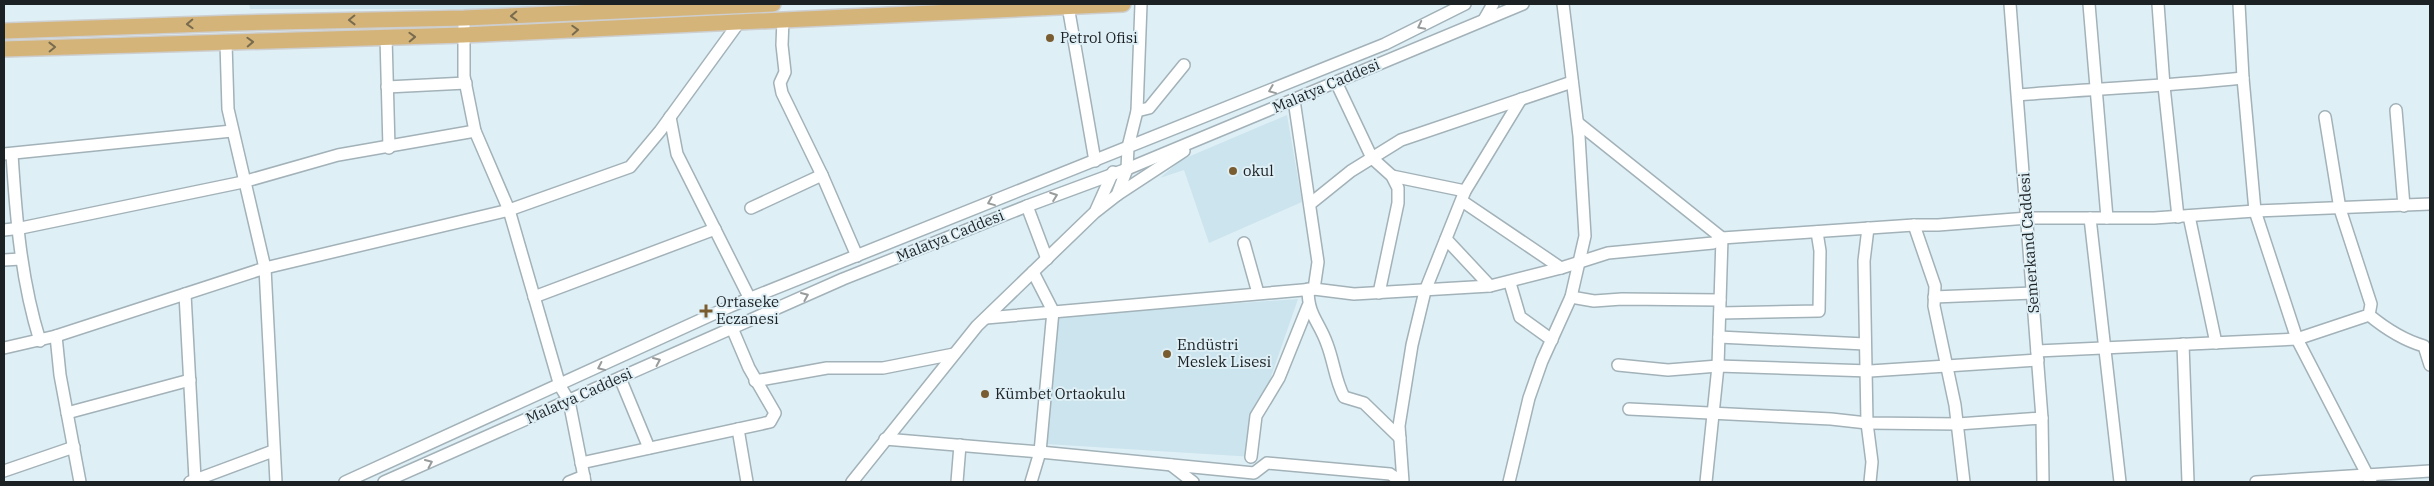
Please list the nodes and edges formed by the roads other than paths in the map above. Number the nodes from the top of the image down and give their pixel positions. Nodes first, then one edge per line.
1 (773, 4) edge
2 (1123, 4) edge
3 (1141, 4) edge
4 (1465, 4) edge
5 (1493, 4) edge
6 (1523, 4) edge
7 (1563, 4) edge
8 (2010, 4) edge
9 (2089, 4) edge
10 (2158, 4) edge
11 (2240, 4) edge
12 (1068, 6) junction
13 (642, 7) edge
14 (464, 18) junction
15 (1485, 18) junction
16 (784, 19) junction
17 (740, 21) junction
18 (4, 31) edge
19 (463, 35) junction
20 (386, 37) junction
21 (226, 43) junction
22 (4, 49) edge
23 (1184, 66) dead end
24 (2243, 78) junction
25 (1336, 82) junction
26 (1572, 82) junction
27 (466, 84) junction
28 (2164, 86) junction
29 (387, 87) junction
30 (2096, 88) junction
31 (2018, 96) junction
32 (1521, 99) junction
33 (1294, 100) junction
34 (2396, 110) dead end
35 (1137, 111) junction
36 (670, 117) junction
37 (2325, 117) dead end
38 (1578, 123) junction
39 (232, 130) junction
40 (475, 131) junction
41 (1216, 132) junction
42 (1128, 147) junction
43 (389, 148) junction
44 (8, 154) edge
45 (1372, 158) junction
46 (1095, 161) junction
47 (1127, 169) junction
48 (822, 175) junction
49 (1112, 175) junction
50 (1392, 176) junction
51 (243, 182) junction
52 (1117, 195) junction
53 (1464, 196) junction
54 (1310, 204) junction
55 (2430, 204) edge
56 (1026, 206) junction
57 (2404, 206) junction
58 (751, 208) dead end
59 (2340, 209) junction
60 (509, 210) junction
61 (2255, 211) junction
62 (1094, 214) junction
63 (2184, 216) junction
64 (2028, 218) junction
65 (2090, 218) junction
66 (2107, 218) junction
67 (1914, 225) junction
68 (1868, 228) junction
69 (16, 229) junction
70 (716, 229) junction
71 (4, 230) edge
72 (1817, 232) junction
73 (1722, 238) junction
74 (1446, 239) junction
75 (1244, 242) dead end
76 (857, 256) junction
77 (21, 259) junction
78 (1047, 259) junction
79 (4, 260) edge
80 (1579, 263) junction
81 (265, 268) junction
82 (1561, 268) junction
83 (1034, 272) junction
84 (1510, 282) junction
85 (1490, 286) junction
86 (1311, 289) junction
87 (1425, 291) junction
88 (1379, 293) junction
89 (2033, 293) junction
90 (186, 294) junction
91 (1258, 294) junction
92 (534, 297) junction
93 (1571, 297) junction
94 (1934, 298) junction
95 (750, 299) junction
96 (1720, 300) junction
97 (1308, 306) junction
98 (1054, 311) junction
99 (1720, 312) junction
100 (2370, 315) junction
101 (986, 318) junction
102 (732, 328) junction
103 (56, 336) junction
104 (1719, 337) junction
105 (2297, 339) junction
106 (40, 340) junction
107 (1552, 340) junction
108 (1865, 344) junction
109 (2182, 344) junction
110 (2216, 344) junction
111 (4, 348) edge
112 (2104, 348) junction
113 (954, 354) junction
114 (2037, 355) junction
115 (1618, 365) dead end
116 (2430, 365) edge
117 (1718, 366) junction
118 (1947, 366) junction
119 (1866, 371) junction
120 (620, 378) junction
121 (190, 380) junction
122 (756, 381) junction
123 (560, 386) junction
124 (569, 401) junction
125 (1629, 409) dead end
126 (67, 413) junction
127 (1713, 413) junction
128 (2042, 418) junction
129 (1867, 423) junction
130 (1958, 424) junction
131 (738, 429) junction
132 (1400, 438) junction
133 (885, 439) junction
134 (960, 445) junction
135 (74, 447) junction
136 (650, 448) junction
137 (273, 451) junction
138 (1040, 452) junction
139 (1251, 457) dead end
140 (581, 463) junction
141 (1171, 465) junction
142 (2430, 471) edge
143 (4, 472) edge
144 (1255, 478) edge
145 (2370, 478) edge
146 (584, 479) edge
147 (192, 481) edge
148 (80, 482) edge
149 (276, 482) edge
150 (345, 482) edge
151 (384, 482) edge
152 (570, 482) edge
153 (747, 482) edge
154 (852, 482) edge
155 (957, 482) edge
156 (1031, 482) edge
157 (1193, 482) edge
158 (1403, 482) edge
159 (1509, 482) edge
160 (1706, 482) edge
161 (1870, 482) edge
162 (1964, 482) edge
163 (2043, 482) edge
164 (2120, 482) edge
165 (2188, 482) edge
166 (2256, 482) edge

1 - 13 main road
2 - 12 main road
3 - 35 street
4 -> 42 street
5 - 15 street
6 - 15 street, Malatya Caddesi
7 - 26 street
8 - 31 street, Semerkand Caddesi
9 - 30 street
10 - 28 street
11 - 24 street
12 - 16 main road
12 - 46 street
13 -> 14 main road
14 -> 18 main road
14 - 19 street
15 - 25 street, Malatya Caddesi
16 - 17 main road
16 - 48 street
19 -> 17 main road
17 - 36 street
20 -> 19 main road
19 - 27 street
21 -> 20 main road
20 - 29 street
22 -> 21 main road
21 - 39 street
23 - 35 street
24 - 28 street
24 - 61 street
25 - 33 street, Malatya Caddesi
25 - 45 street
26 - 32 street
26 - 38 street
27 - 29 street
27 - 40 street
28 - 30 street
28 - 63 street
29 - 43 street
30 - 31 street
30 - 66 street
31 - 64 street, Semerkand Caddesi
32 - 45 street
32 - 53 street
33 - 41 street, Malatya Caddesi
33 - 54 street
34 - 57 street
35 - 42 street
36 - 60 street
36 - 70 street
37 - 59 street
38 - 73 street
38 - 80 street
39 - 44 street
39 - 51 street
40 - 43 street
40 - 60 street
41 - 47 street, Malatya Caddesi
41 - 52 street
42 - 46 street
42 - 47 street
42 - 49 street
43 - 51 street
44 - 69 street
45 - 50 street
45 - 54 street
46 -> 76 street
47 - 49 street, Malatya Caddesi
47 - 52 street
48 - 58 street
48 - 76 street
56 -> 49 street, Malatya Caddesi
49 - 62 street
50 - 53 street
50 - 88 street
51 - 69 street
51 - 81 street
52 - 62 street
53 - 74 street
53 - 82 street
54 - 86 street
55 - 57 street
56 - 78 street
102 -> 56 street, Malatya Caddesi
57 - 59 street
59 - 61 street
59 - 100 street
60 - 81 street
60 - 92 street
61 - 63 street
61 - 105 street
62 - 78 street
63 - 66 street
63 - 110 street
64 - 65 street
64 - 67 street
64 - 89 street, Semerkand Caddesi
65 - 66 street
65 - 112 street
67 - 68 street
67 - 94 street
68 - 72 street
68 - 108 street
69 - 71 street
69 - 77 street
70 - 92 street
70 - 95 street
72 - 73 street
72 - 99 street
73 - 80 street
73 - 96 street
74 - 85 street
74 - 87 street
75 - 91 street
76 - 95 street
77 - 79 street
77 - 106 street
78 - 83 street
80 - 82 street
80 - 93 street
81 - 90 street
81 - 137 street
82 - 84 street
83 - 98 street
83 - 101 street
84 - 85 street
84 - 107 street
85 - 87 street
86 - 88 street
86 - 91 street
86 - 97 street
87 - 88 street
87 - 132 street
89 - 94 street
89 - 114 street, Semerkand Caddesi
90 - 103 street
90 - 121 street
91 - 98 street
92 - 123 street
93 - 96 street
93 - 107 street
94 - 118 street
95 -> 123 street
96 - 99 street
97 - 132 street
97 - 139 street
98 - 101 street
98 - 138 street
99 - 104 street
100 - 105 street
100 - 116 street
101 - 113 street
120 -> 102 street, Malatya Caddesi
102 - 122 street
103 - 106 street
103 - 126 street
104 - 108 street
104 - 117 street
105 - 110 street
105 - 145 street
106 - 111 street
107 - 159 street
108 - 119 street
109 - 110 street
109 - 112 street
109 - 165 street
112 - 114 street
112 - 164 street
113 - 122 street
113 - 133 street
114 - 118 street
114 - 128 street, Semerkand Caddesi
115 - 117 street
117 - 119 street
117 - 127 street
118 - 119 street
118 - 130 street
119 - 129 street
120 - 124 street, Malatya Caddesi
120 - 136 street
121 - 126 street
121 - 147 street
122 - 131 street
123 - 124 street
123 - 150 street
124 - 140 street
151 -> 124 street, Malatya Caddesi
125 - 127 street
126 - 135 street
127 - 129 street
127 - 160 street
128 - 130 street
128 - 163 street, Semerkand Caddesi
129 - 130 street
129 - 161 street
130 - 162 street
131 - 136 street
131 - 153 street
132 - 158 street
133 - 134 street
133 - 154 street
134 - 138 street
134 - 155 street
135 - 143 street
135 - 148 street
136 - 140 street
137 - 147 street
137 - 149 street
138 - 141 street
138 - 156 street
140 - 146 street
141 - 144 street
141 - 157 street
142 - 145 street
144 - 158 street
145 - 166 street
146 - 152 street

